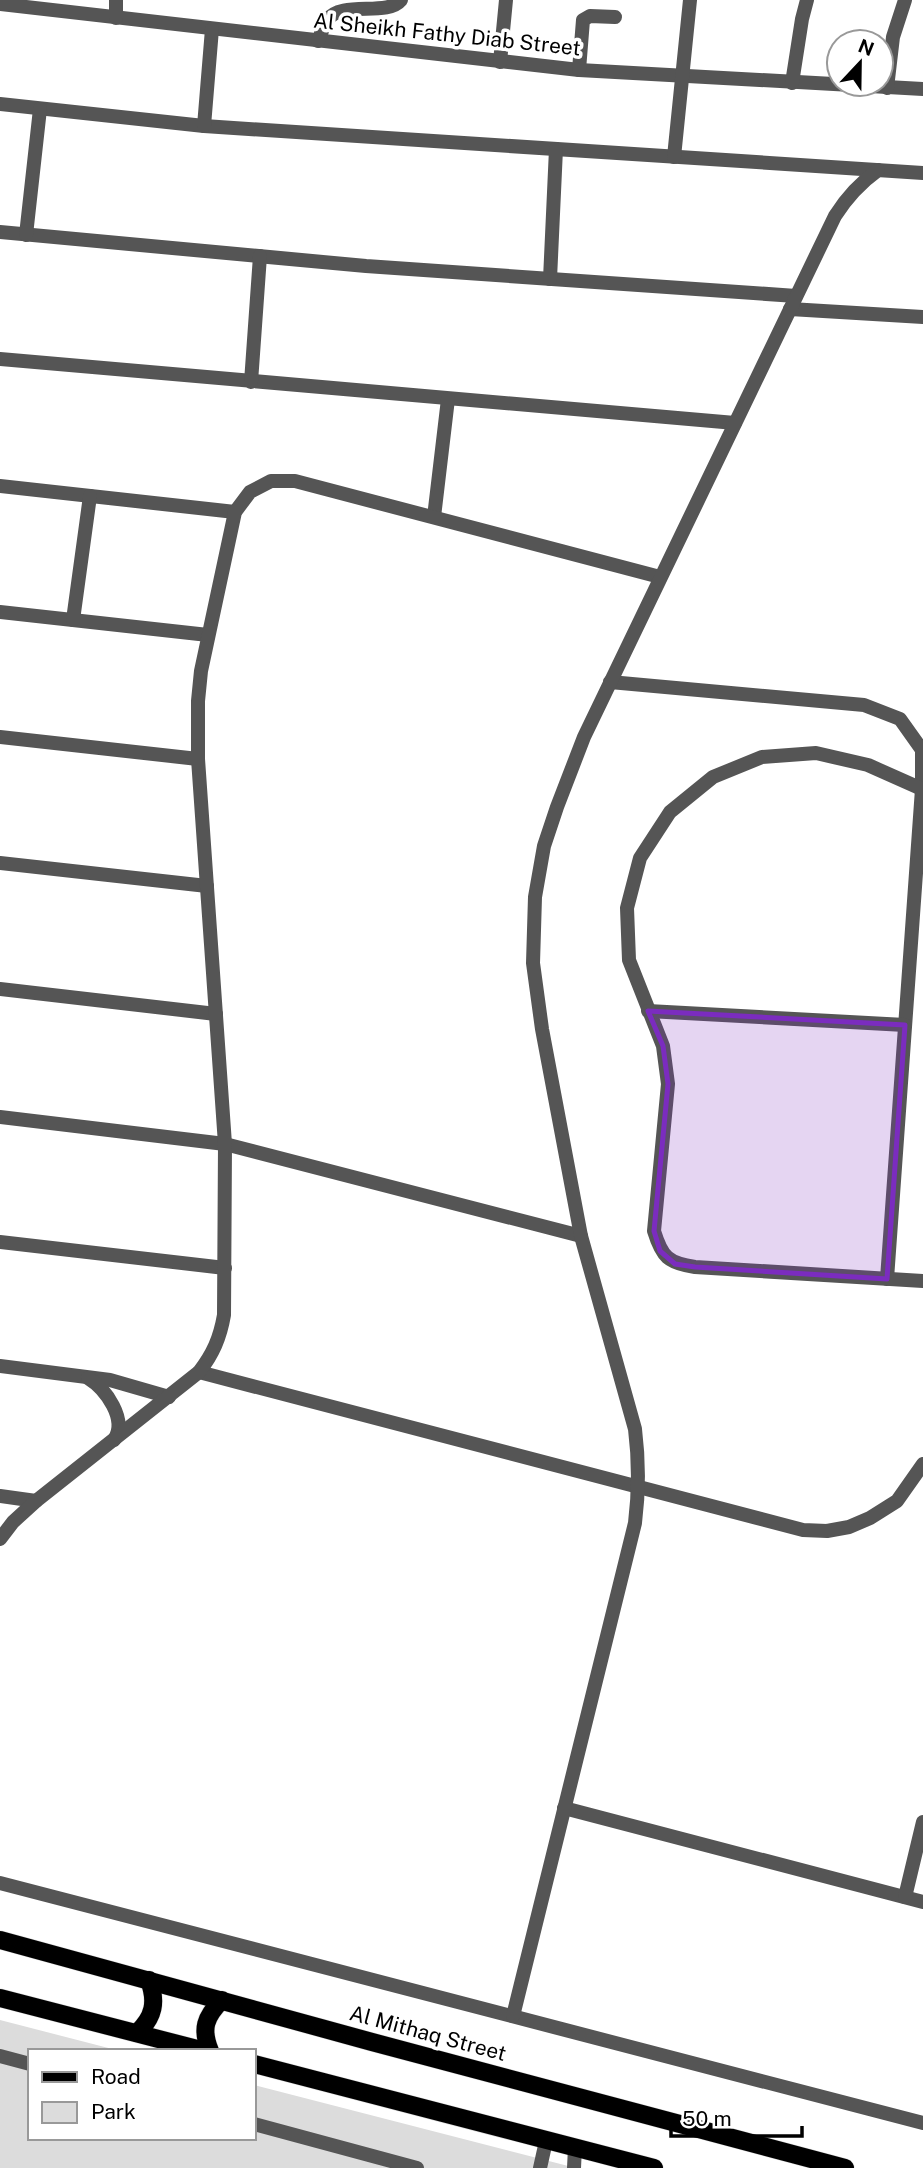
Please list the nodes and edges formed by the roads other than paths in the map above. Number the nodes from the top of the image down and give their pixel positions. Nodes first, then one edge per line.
1 (116, 0) edge
2 (401, 0) edge
3 (506, 0) edge
4 (691, 0) edge
5 (807, 0) edge
6 (905, 0) edge
7 (0, 4) edge
8 (615, 17) dead end
9 (116, 18) junction
10 (212, 29) junction
11 (895, 31) edge
12 (318, 41) junction
13 (500, 62) junction
14 (579, 70) junction
15 (681, 76) junction
16 (792, 83) junction
17 (825, 85) edge
18 (895, 88) edge
19 (923, 89) edge
20 (0, 104) edge
21 (40, 109) junction
22 (204, 126) junction
23 (556, 149) junction
24 (674, 157) junction
25 (878, 170) junction
26 (923, 173) edge
27 (0, 232) edge
28 (26, 235) junction
29 (260, 257) junction
30 (550, 279) junction
31 (793, 303) junction
32 (923, 317) edge
33 (0, 359) edge
34 (251, 382) junction
35 (448, 399) junction
36 (735, 423) junction
37 (0, 486) edge
38 (90, 496) junction
39 (235, 512) junction
40 (434, 517) junction
41 (660, 577) junction
42 (0, 612) edge
43 (74, 620) junction
44 (208, 635) junction
45 (610, 682) junction
46 (0, 737) edge
47 (198, 759) junction
48 (922, 789) edge
49 (0, 863) edge
50 (207, 886) junction
51 (0, 989) edge
52 (648, 1011) junction
53 (216, 1014) junction
54 (905, 1025) junction
55 (0, 1116) edge
56 (225, 1144) junction
57 (581, 1236) junction
58 (0, 1242) edge
59 (225, 1268) junction
60 (887, 1279) junction
61 (923, 1281) edge
62 (0, 1366) edge
63 (199, 1372) junction
64 (80, 1375) junction
65 (169, 1397) junction
66 (114, 1440) junction
67 (923, 1464) edge
68 (639, 1488) junction
69 (0, 1496) edge
70 (36, 1501) junction
71 (0, 1539) edge
72 (564, 1808) junction
73 (923, 1822) edge
74 (0, 1883) edge
75 (905, 1897) junction
76 (923, 1902) edge
77 (0, 1940) edge
78 (149, 1980) junction
79 (0, 1998) edge
80 (222, 2000) junction
81 (513, 2016) junction
82 (137, 2033) junction
83 (200, 2049) edge
84 (208, 2049) edge
85 (0, 2056) edge
86 (28, 2063) edge
87 (256, 2065) edge
88 (923, 2123) edge
89 (256, 2125) edge
90 (546, 2141) junction
91 (575, 2147) junction
92 (418, 2168) edge
93 (540, 2168) edge
94 (574, 2168) edge
95 (654, 2168) edge
96 (845, 2168) edge

1 - 9 street
2 - 12 street
3 - 13 street
4 - 15 street
5 - 16 street
6 - 11 street
7 - 9 street, Al Sheikh Fathy Diab Street
8 - 14 street
9 - 10 street, Al Sheikh Fathy Diab Street
10 - 12 street, Al Sheikh Fathy Diab Street
10 - 22 street
12 - 13 street, Al Sheikh Fathy Diab Street
13 - 14 street, Al Sheikh Fathy Diab Street
14 - 15 street, Al Sheikh Fathy Diab Street
15 - 16 street, Al Sheikh Fathy Diab Street
15 - 24 street
16 - 17 street, Al Sheikh Fathy Diab Street
18 - 19 street, Al Sheikh Fathy Diab Street
20 - 21 street
21 - 22 street
21 - 28 street
22 - 23 street
23 - 24 street
23 - 30 street
24 - 25 street
25 - 26 street
25 - 31 street
27 - 28 street
28 - 29 street
29 - 30 street
29 - 34 street
30 - 31 street
31 - 32 street
31 - 36 street
33 - 34 street
34 - 35 street
35 - 36 street
35 - 40 street
36 - 41 street
37 - 38 street
38 - 39 street
38 - 43 street
39 - 40 street
39 - 44 street
40 - 41 street
41 - 45 street
42 - 43 street
43 - 44 street
44 - 47 street
45 - 48 street
45 - 57 street
46 - 47 street
47 - 50 street
48 - 52 street
48 - 54 street
49 - 50 street
50 - 53 street
51 - 53 street
52 - 54 street
52 - 60 street
53 - 56 street
54 - 60 street
55 - 56 street
56 - 57 street
56 - 59 street
57 - 68 street
58 - 59 street
59 - 63 street
60 - 61 street
62 - 64 street
63 - 65 street
63 - 68 street
64 - 65 street
64 - 66 street
65 - 66 street
66 - 70 street
67 - 68 street
68 - 72 street
69 - 70 street
70 - 71 street
72 - 75 street
72 - 81 street
73 - 75 street
74 - 81 street
75 - 76 street
77 - 78 main road, Al Mithaq Street
78 - 80 main road, Al Mithaq Street
78 - 82 main road
79 - 82 main road
80 - 84 main road
80 - 96 main road, Al Mithaq Street
81 - 88 street
82 - 83 main road
85 - 86 street
87 - 90 main road
89 - 92 street
90 - 91 main road
90 - 93 street
91 - 94 street
91 - 95 main road

